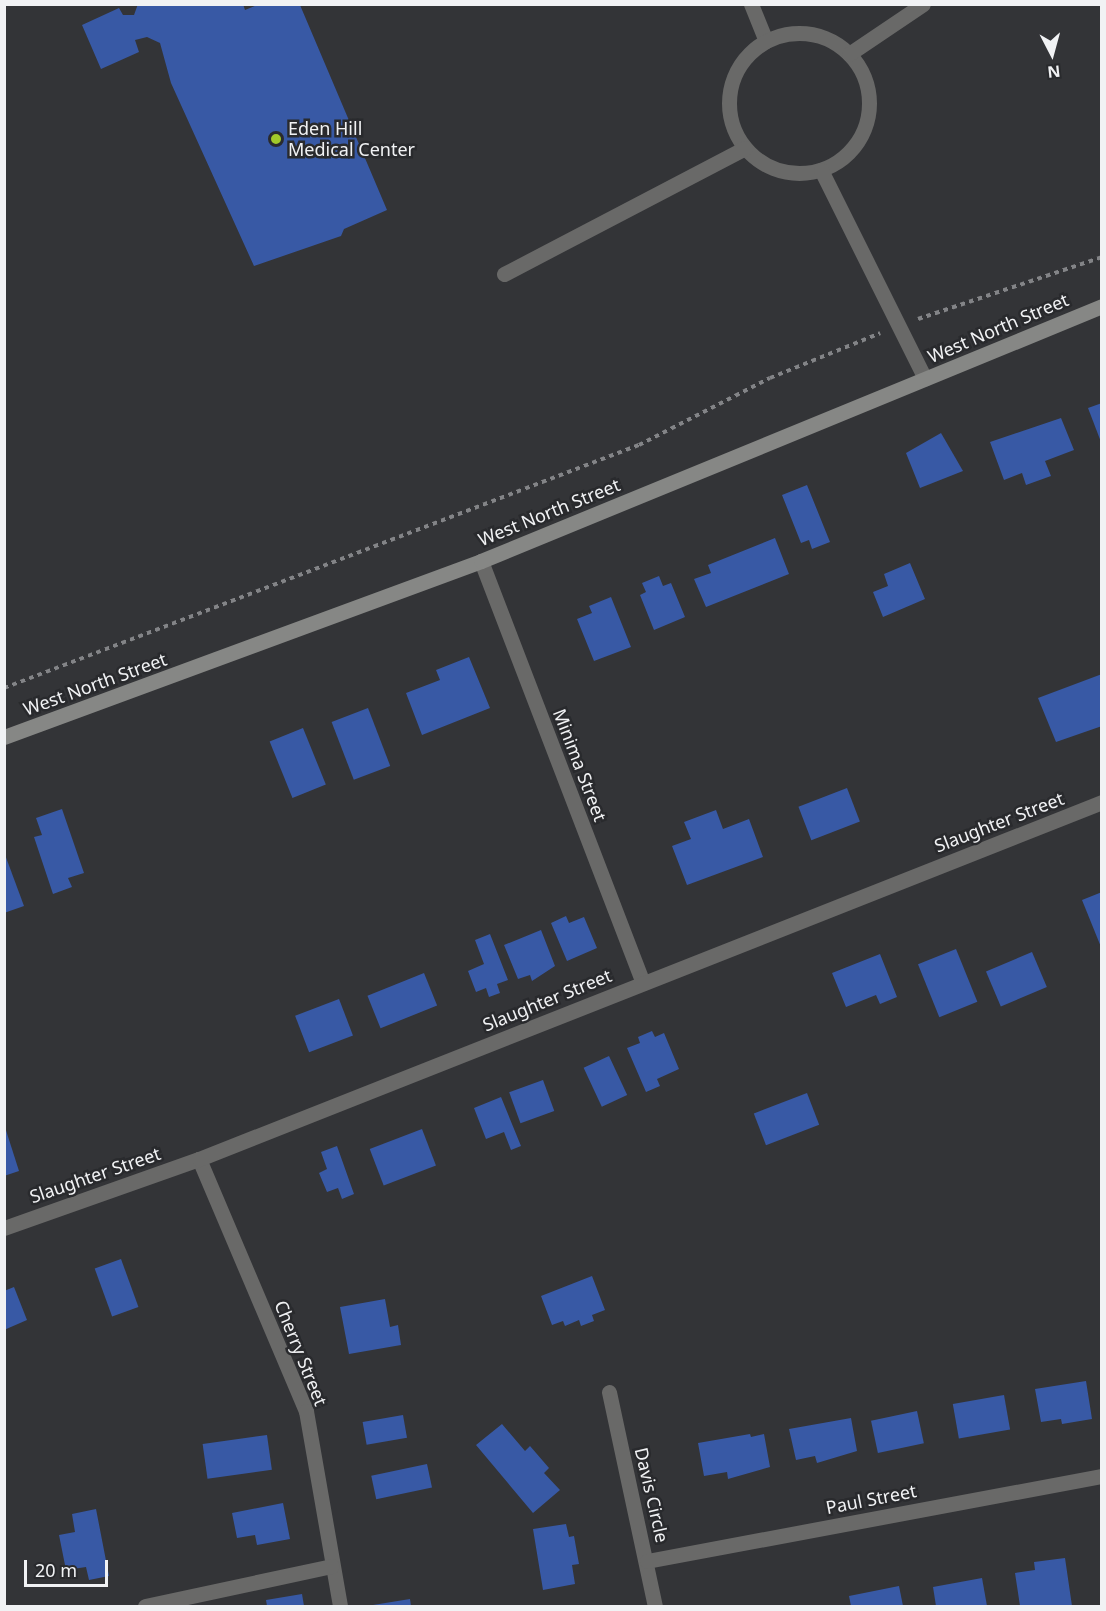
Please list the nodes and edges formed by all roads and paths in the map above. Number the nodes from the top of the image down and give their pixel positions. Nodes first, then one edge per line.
1 (751, 4) edge
2 (923, 4) edge
3 (766, 41) junction
4 (849, 54) junction
5 (745, 148) junction
6 (821, 170) junction
7 (1101, 257) edge
8 (504, 273) dead end
9 (1101, 306) edge
10 (901, 325) junction
11 (926, 379) junction
12 (481, 561) junction
13 (4, 688) edge
14 (4, 737) edge
15 (1101, 802) edge
16 (643, 983) junction
17 (199, 1159) junction
18 (4, 1228) edge
19 (609, 1392) dead end
20 (1101, 1476) edge
21 (647, 1561) junction
22 (332, 1566) junction
23 (145, 1606) edge
24 (340, 1606) edge
25 (655, 1606) edge

1 - 3 street
2 - 4 street
3 - 4 street
3 - 5 street
4 - 6 street
5 - 6 street
5 - 8 street
6 - 10 street
7 - 10 path
9 - 11 main road, West North Street
10 - 11 street
10 - 13 path
11 - 12 main road, West North Street
12 - 14 main road, West North Street
12 - 16 street, Minima Street
15 - 16 street, Slaughter Street
16 - 17 street, Slaughter Street
17 - 18 street, Slaughter Street
17 - 22 street, Cherry Street
19 - 21 street, Davis Circle
20 - 21 street, Paul Street
21 - 25 street, Davis Circle
22 - 23 street
22 - 24 street, Cherry Street

